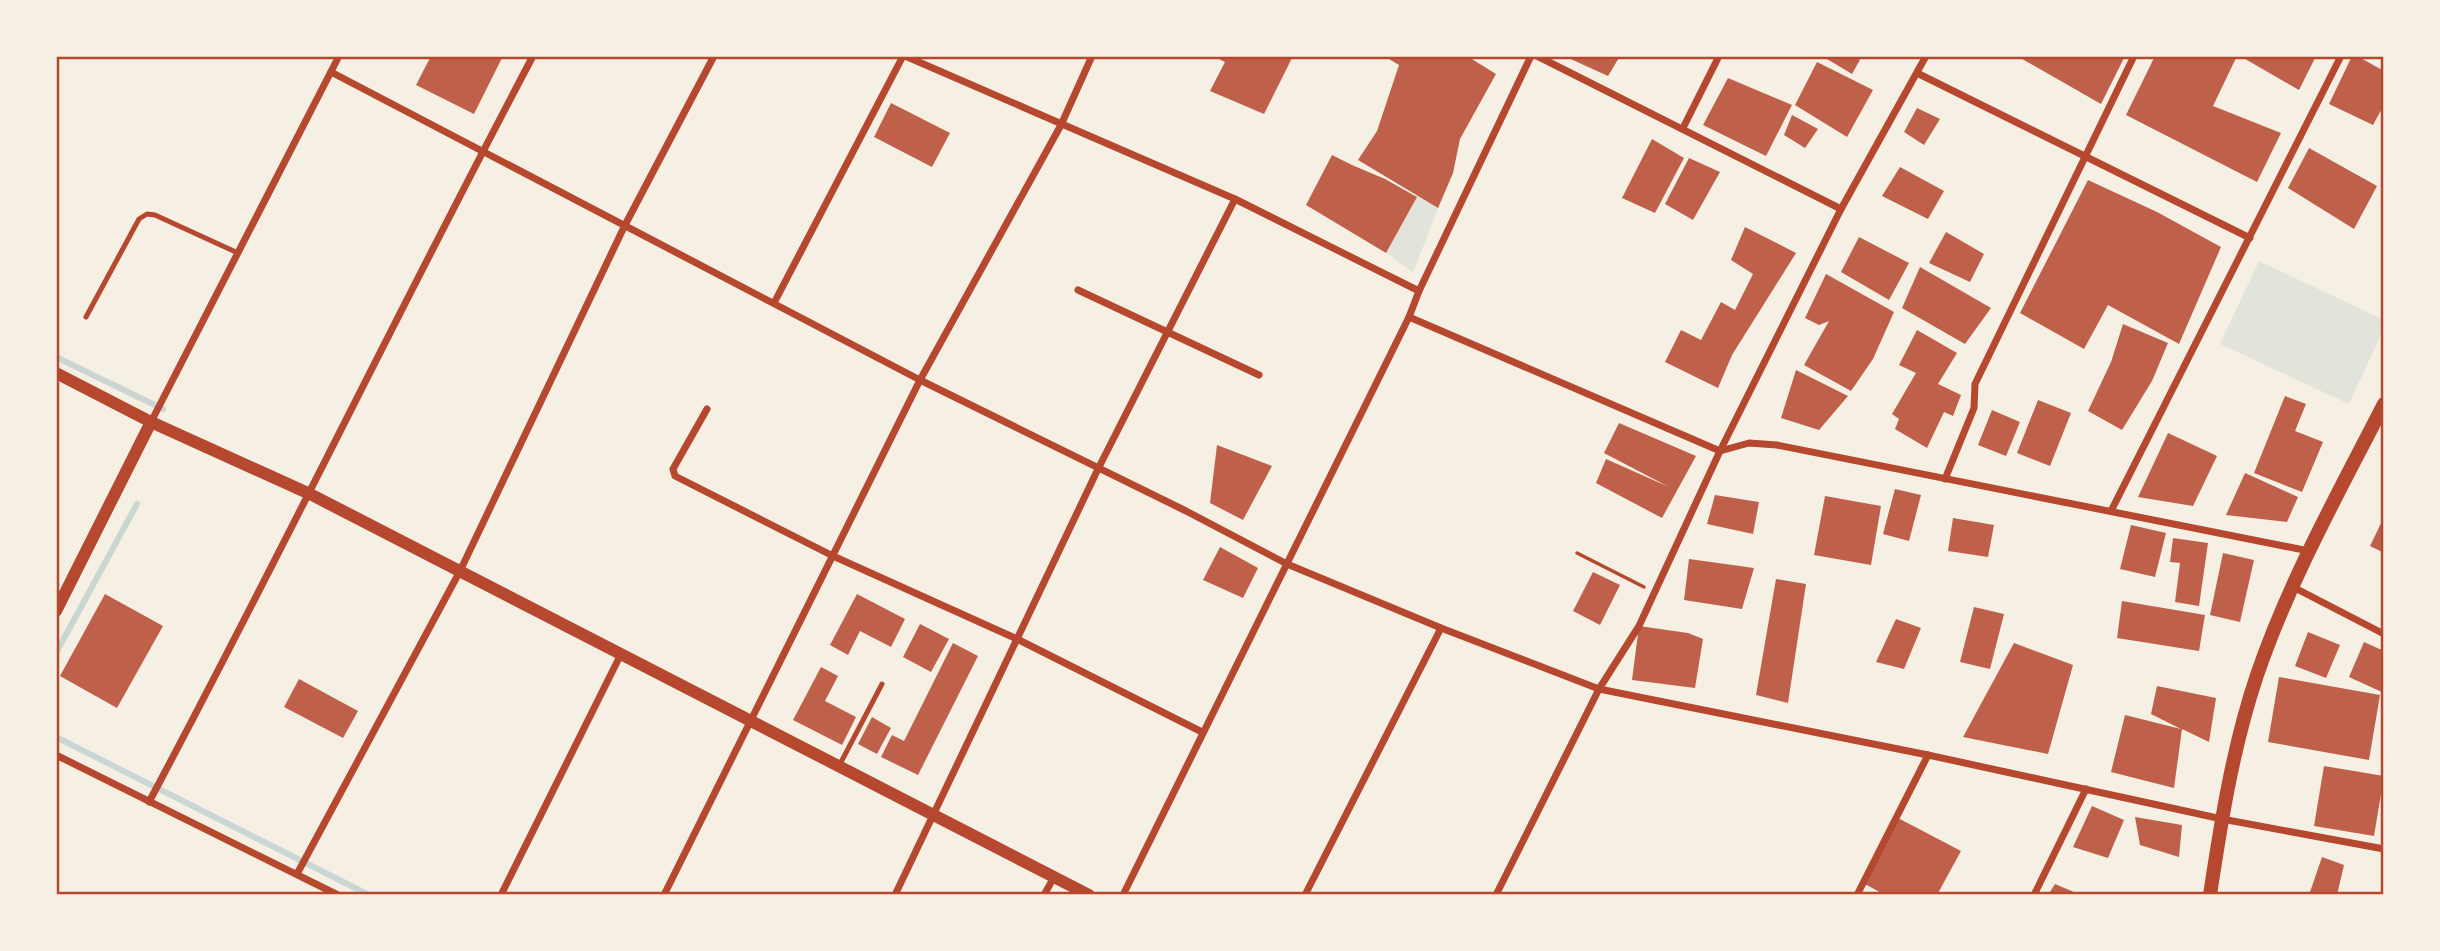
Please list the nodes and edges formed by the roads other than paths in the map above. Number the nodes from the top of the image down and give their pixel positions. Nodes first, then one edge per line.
1 (339, 56) edge
2 (533, 56) edge
3 (714, 56) edge
4 (904, 56) edge
5 (1092, 56) edge
6 (1531, 56) edge
7 (1537, 56) edge
8 (1719, 56) edge
9 (1926, 56) edge
10 (2134, 56) edge
11 (2341, 56) edge
12 (331, 72) junction
13 (1917, 73) junction
14 (1061, 125) junction
15 (1683, 128) junction
16 (482, 151) junction
17 (2087, 156) junction
18 (1235, 199) junction
19 (1841, 209) junction
20 (625, 225) junction
21 (2249, 238) junction
22 (238, 253) junction
23 (1078, 290) dead end
24 (1419, 291) junction
25 (774, 303) junction
26 (86, 317) dead end
27 (1409, 317) junction
28 (1168, 332) junction
29 (56, 373) edge
30 (1259, 375) dead end
31 (920, 380) junction
32 (2384, 404) edge
33 (708, 409) dead end
34 (153, 419) junction
35 (1720, 451) junction
36 (1098, 469) junction
37 (1945, 478) junction
38 (310, 494) junction
39 (2110, 510) junction
40 (2310, 551) junction
41 (833, 556) junction
42 (1287, 564) junction
43 (460, 571) junction
44 (2293, 587) junction
45 (56, 611) edge
46 (1441, 628) junction
47 (2384, 634) edge
48 (1017, 639) junction
49 (621, 654) junction
50 (882, 684) dead end
51 (1599, 689) junction
52 (751, 721) junction
53 (1202, 732) junction
54 (56, 755) edge
55 (1928, 755) junction
56 (839, 766) junction
57 (2087, 789) junction
58 (149, 800) junction
59 (934, 814) junction
60 (2222, 819) junction
61 (2384, 849) edge
62 (297, 874) junction
63 (1054, 877) junction
64 (338, 895) edge
65 (501, 895) edge
66 (664, 895) edge
67 (895, 895) edge
68 (1044, 895) edge
69 (1089, 895) edge
70 (1123, 895) edge
71 (1306, 895) edge
72 (1496, 895) edge
73 (1857, 895) edge
74 (2034, 895) edge
75 (2210, 895) edge

1 - 12 street
2 - 16 street
3 - 20 street
4 - 14 street
4 - 25 street
5 - 14 street
6 - 24 street
7 - 15 street
8 - 15 street
9 - 13 street
10 - 17 street
11 - 21 street
12 - 16 street
12 - 22 street
13 - 17 street
13 - 19 street
14 - 18 street
14 - 31 street
15 - 19 street
16 - 20 street
16 - 38 street
17 - 21 street
17 - 37 street
18 - 24 street
18 - 28 street
19 - 35 street
20 - 25 street
20 - 43 street
21 - 39 street
22 - 26 lane
22 - 34 street
23 - 28 street
24 - 27 street
25 - 31 street
27 - 35 street
27 - 42 street
28 - 30 street
28 - 36 street
29 - 34 street
31 - 36 street
31 - 41 street
32 - 40 main road
33 - 41 street
34 - 38 street
34 - 45 street
35 - 37 street
35 - 51 street
36 - 42 street
36 - 48 street
37 - 39 street
38 - 43 street
38 - 58 street
39 - 40 street
40 - 44 main road
41 - 48 street
41 - 52 street
42 - 46 street
42 - 53 street
43 - 49 street
43 - 62 street
44 - 47 street
44 - 60 main road
46 - 51 street
46 - 71 street
48 - 53 street
48 - 59 street
49 - 52 street
49 - 65 street
50 - 56 lane
51 - 55 street
51 - 72 street
52 - 56 street
52 - 66 street
53 - 70 street
54 - 58 street
55 - 57 street
55 - 73 street
56 - 59 street
57 - 60 street
57 - 74 street
58 - 62 street
59 - 63 street
59 - 67 street
60 - 61 street
60 - 75 main road
62 - 64 street
63 - 68 street
63 - 69 street

